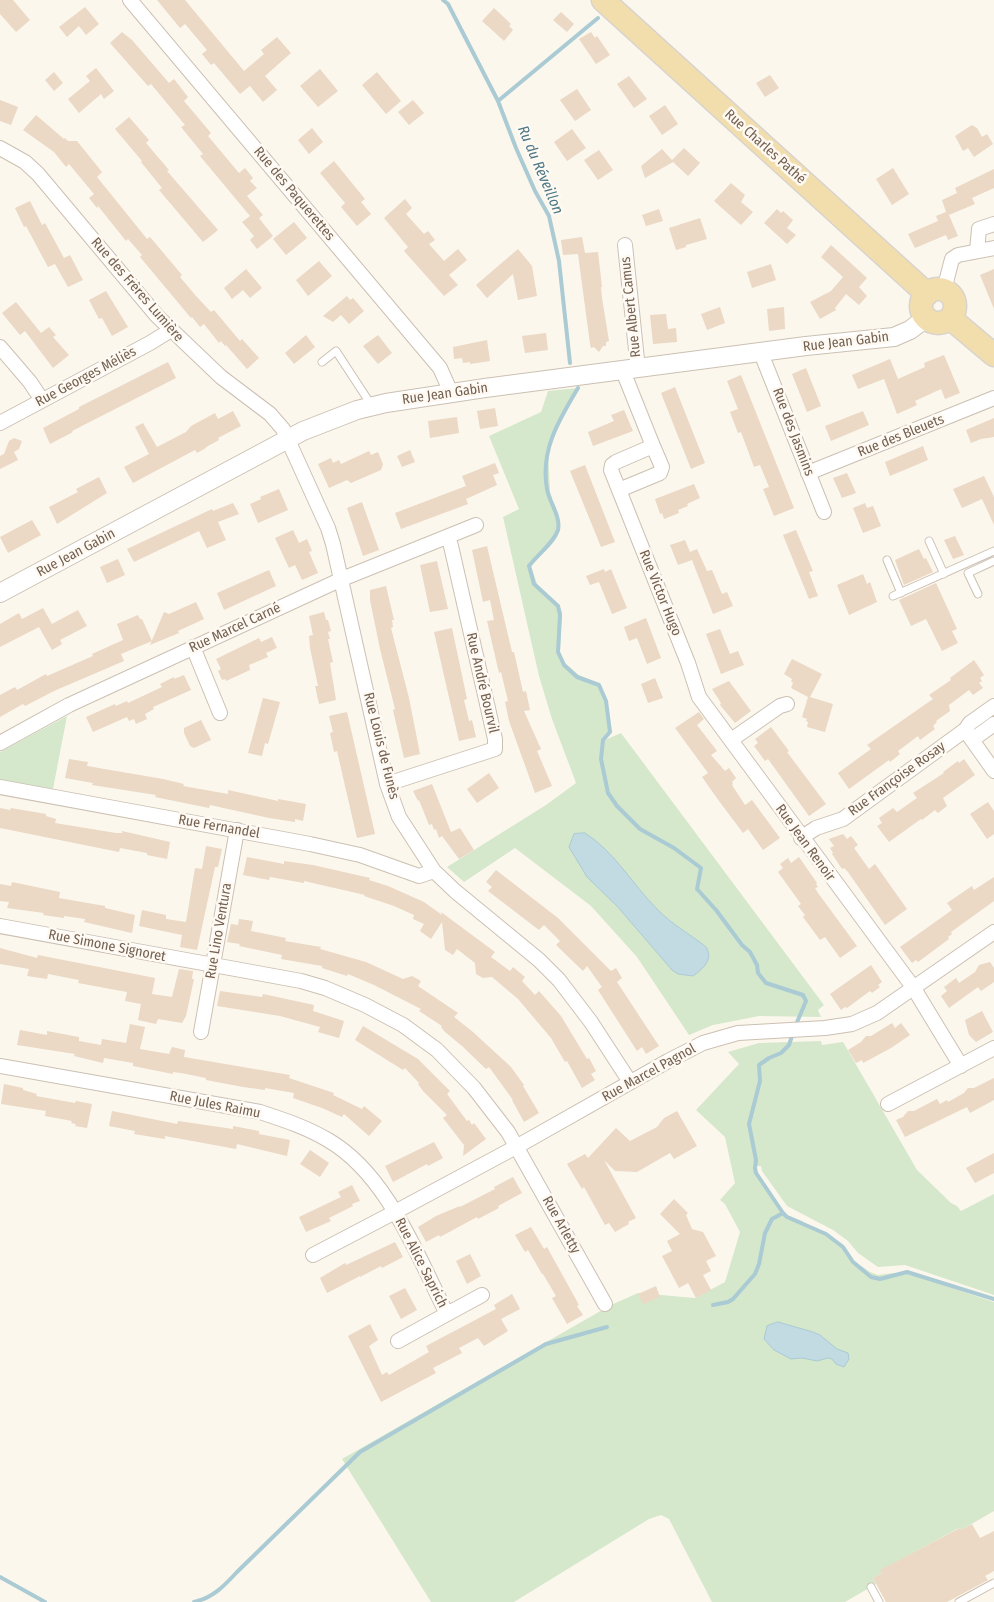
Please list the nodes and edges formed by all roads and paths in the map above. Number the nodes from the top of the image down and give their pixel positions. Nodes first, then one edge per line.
1 (130, 0) edge
2 (603, 0) edge
3 (0, 148) edge
4 (994, 224) edge
5 (625, 245) dead end
6 (994, 248) edge
7 (977, 251) junction
8 (935, 292) junction
9 (926, 318) junction
10 (950, 318) junction
11 (171, 330) junction
12 (0, 347) edge
13 (761, 353) junction
14 (994, 355) edge
15 (322, 362) dead end
16 (631, 370) junction
17 (449, 393) junction
18 (994, 398) edge
19 (42, 400) junction
20 (372, 406) junction
21 (0, 423) edge
22 (291, 446) junction
23 (653, 446) junction
24 (808, 472) junction
25 (619, 490) junction
26 (824, 512) dead end
27 (476, 525) dead end
28 (448, 537) junction
29 (929, 541) dead end
30 (994, 551) edge
31 (887, 560) dead end
32 (994, 561) edge
33 (944, 574) junction
34 (342, 579) junction
35 (0, 593) edge
36 (901, 593) junction
37 (978, 594) dead end
38 (894, 596) dead end
39 (193, 647) junction
40 (699, 697) joint
41 (787, 704) dead end
42 (994, 706) edge
43 (220, 713) dead end
44 (994, 724) edge
45 (968, 735) junction
46 (731, 740) junction
47 (0, 743) edge
48 (994, 770) edge
49 (387, 784) junction
50 (0, 787) edge
51 (237, 830) junction
52 (801, 838) junction
53 (434, 871) junction
54 (0, 926) edge
55 (994, 932) edge
56 (213, 966) junction
57 (913, 987) junction
58 (201, 1032) dead end
59 (994, 1048) edge
60 (0, 1066) edge
61 (961, 1066) junction
62 (630, 1082) junction
63 (888, 1104) dead end
64 (516, 1147) junction
65 (395, 1212) junction
66 (313, 1255) dead end
67 (482, 1295) dead end
68 (605, 1304) dead end
69 (447, 1314) junction
70 (398, 1341) dead end
71 (994, 1583) edge
72 (871, 1587) dead end
73 (879, 1602) edge
74 (959, 1602) edge

1 - 17 street, Rue des Paquerettes
2 - 8 main road, Rue Charles Pathé
3 - 11 street, Rue des Frères Lumière
4 - 7 street
5 - 16 street, Rue Albert Camus
6 - 7 street
7 - 8 street
8 - 9 main road
8 - 10 main road
9 - 10 main road
9 - 13 street, Rue Jean Gabin
10 - 14 main road
11 - 19 street, Rue Georges Méliès
11 - 22 street, Rue des Frères Lumière
12 - 19 street
13 - 16 street, Rue Jean Gabin
13 - 24 street, Rue des Jasmins
15 - 20 lane
16 - 17 street, Rue Jean Gabin
16 - 23 street
17 - 20 street, Rue Jean Gabin
18 - 24 street, Rue des Bleuets
19 - 21 street, Rue Georges Méliès
20 - 22 street, Rue Jean Gabin
22 - 34 street, Rue Louis de Funès
22 - 35 street, Rue Jean Gabin
23 - 25 street, Rue Victor Hugo
23 - 25 street
24 - 26 street, Rue des Jasmins
25 - 40 street, Rue Victor Hugo
27 - 28 street, Rue Marcel Carné
28 - 34 street, Rue Marcel Carné
28 - 49 street, Rue André Bourvil
29 - 33 lane
30 - 33 lane
31 - 36 lane
32 - 37 lane
33 - 36 lane
34 - 39 street, Rue Marcel Carné
34 - 49 street, Rue Louis de Funès
36 - 38 lane
39 - 43 street
39 - 47 street, Rue Marcel Carné
40 - 46 street, Rue Jean Renoir
41 - 46 street
42 - 45 street, Rue Françoise Rosay
44 - 45 street, Rue Françoise Rosay
45 - 48 street
45 - 52 street, Rue Françoise Rosay
46 - 52 street, Rue Jean Renoir
49 - 53 street, Rue Louis de Funès
50 - 51 street, Rue Fernandel
51 - 53 street, Rue Fernandel
51 - 56 street, Rue Lino Ventura
52 - 57 street, Rue Jean Renoir
53 - 62 street, Rue Louis de Funès
54 - 56 street, Rue Simone Signoret
55 - 57 street, Rue Marcel Pagnol
56 - 58 street, Rue Lino Ventura
56 - 64 street, Rue Simone Signoret
57 - 61 street, Rue Jean Renoir
57 - 62 street, Rue Marcel Pagnol
59 - 61 street
60 - 65 street, Rue Jules Raimu
61 - 63 street
62 - 64 street, Rue Marcel Pagnol
64 - 65 street, Rue Marcel Pagnol
64 - 68 street, Rue Arletty
65 - 66 street, Rue Marcel Pagnol
65 - 69 street, Rue Alice Saprich
67 - 69 street, Rue Alice Saprich
69 - 70 street, Rue Alice Saprich
71 - 74 lane
72 - 73 lane

